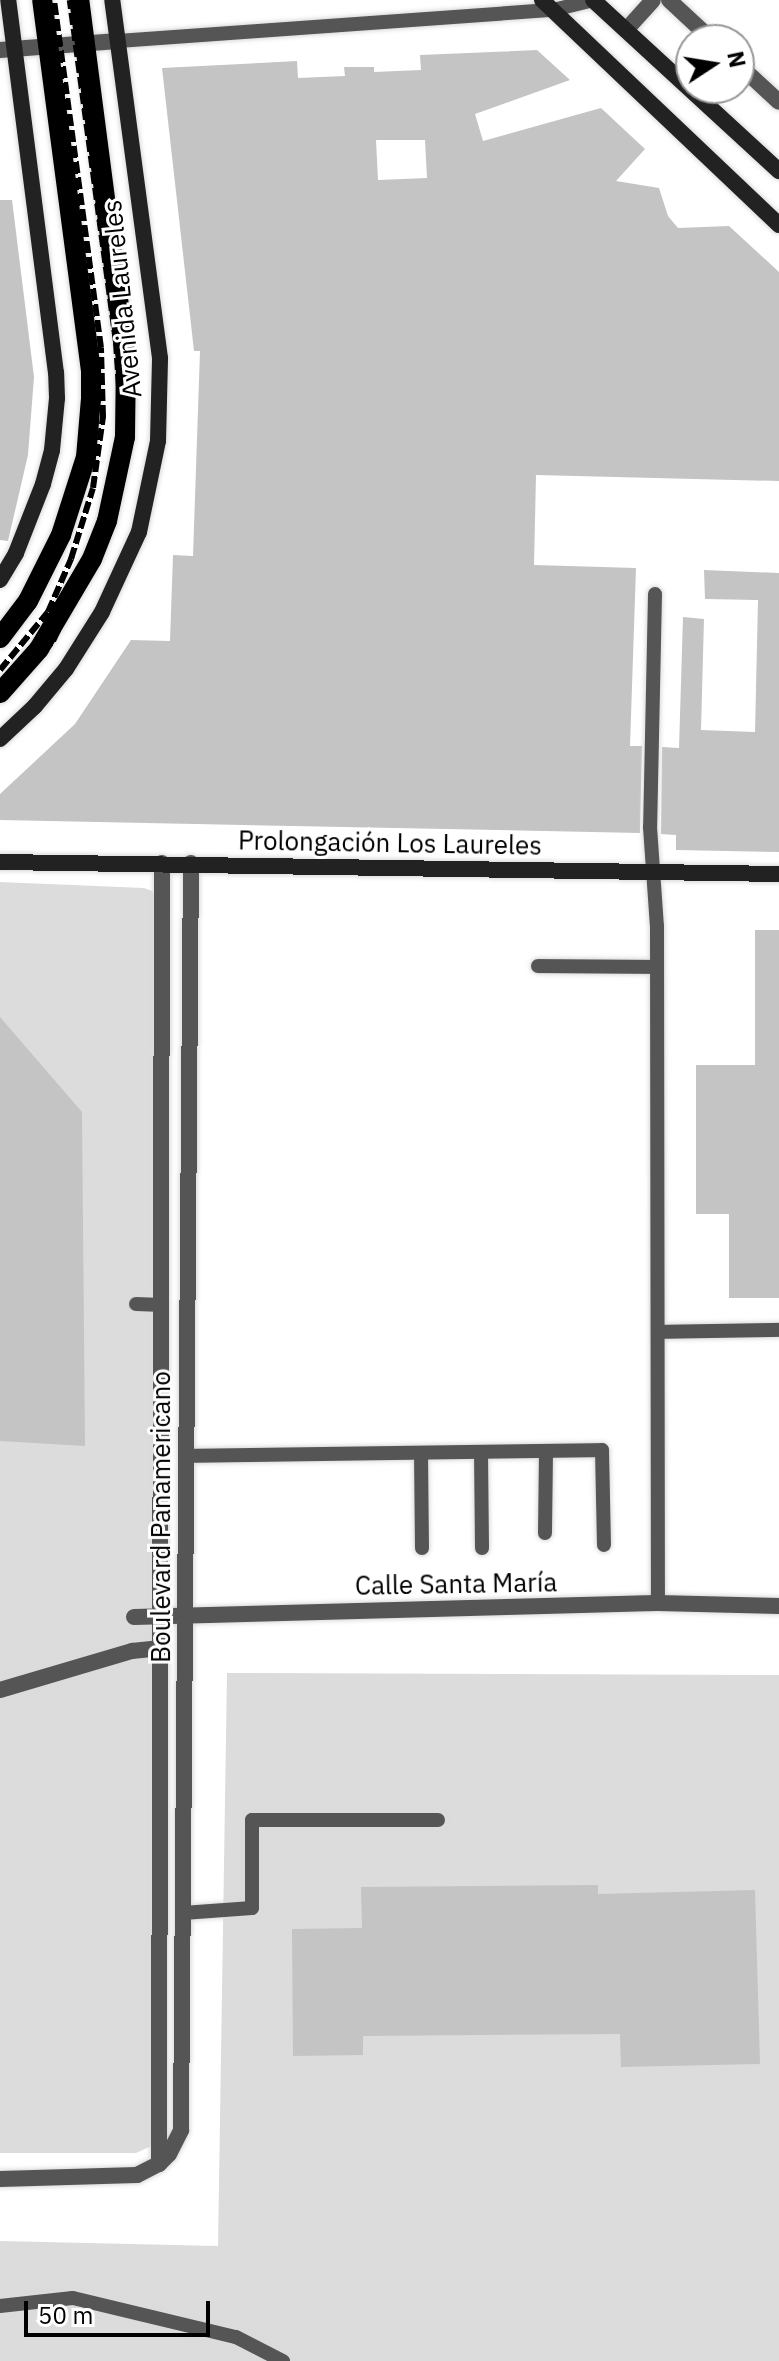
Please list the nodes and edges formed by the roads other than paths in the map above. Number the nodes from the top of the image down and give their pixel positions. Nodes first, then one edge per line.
1 (8, 0) edge
2 (42, 0) edge
3 (79, 0) edge
4 (112, 0) edge
5 (594, 0) edge
6 (653, 0) edge
7 (669, 0) edge
8 (547, 5) edge
9 (695, 24) edge
10 (626, 30) junction
11 (118, 41) junction
12 (85, 44) junction
13 (48, 47) junction
14 (6, 50) edge
15 (755, 80) edge
16 (779, 102) edge
17 (779, 171) edge
18 (779, 225) edge
19 (0, 580) edge
20 (655, 594) dead end
21 (0, 638) edge
22 (0, 693) edge
23 (0, 739) edge
24 (0, 862) edge
25 (162, 863) junction
26 (191, 863) junction
27 (653, 872) junction
28 (779, 874) edge
29 (538, 966) dead end
30 (657, 967) junction
31 (136, 1304) dead end
32 (162, 1305) junction
33 (779, 1330) edge
34 (659, 1332) junction
35 (546, 1451) junction
36 (481, 1452) junction
37 (421, 1453) junction
38 (186, 1456) junction
39 (545, 1533) dead end
40 (604, 1545) dead end
41 (422, 1548) dead end
42 (482, 1548) dead end
43 (658, 1603) junction
44 (779, 1606) edge
45 (185, 1614) junction
46 (161, 1615) junction
47 (134, 1617) dead end
48 (161, 1648) junction
49 (0, 1690) edge
50 (438, 1820) dead end
51 (183, 1913) junction
52 (159, 2164) junction
53 (0, 2179) edge
54 (0, 2306) edge
55 (283, 2361) edge

1 - 14 main road
2 - 13 main road, Avenida Laureles
3 - 12 main road, Avenida Laureles
4 - 11 main road, Avenida Laureles
5 - 8 lane
5 - 10 main road
6 - 10 street
7 - 9 street
8 - 11 lane
8 - 18 main road
10 - 17 main road
11 - 12 street
11 - 23 main road, Avenida Laureles
12 - 13 street
12 - 22 main road, Avenida Laureles
13 - 14 street
13 - 21 main road, Avenida Laureles
14 - 19 main road
15 - 16 street
20 - 27 lane
24 - 25 main road, Prolongación Los Laureles
25 - 26 main road, Prolongación Los Laureles
25 - 32 street, Boulevard Panamericano
26 - 27 main road, Prolongación Los Laureles
26 - 38 street, Boulevard Panamericano
27 - 28 main road, Prolongación Los Laureles
27 - 30 lane
29 - 30 lane
30 - 34 lane
31 - 32 lane
32 - 46 street, Boulevard Panamericano
33 - 34 lane
34 - 43 lane
35 - 36 lane
35 - 39 lane
35 - 40 lane
36 - 37 lane
36 - 42 lane
37 - 38 lane
37 - 41 lane
38 - 45 street, Boulevard Panamericano
43 - 44 street, Calle Santa María
43 - 45 street, Calle Santa María
45 - 46 street, Calle Santa María
45 - 51 street, Boulevard Panamericano
46 - 47 street, Calle Santa María
46 - 48 street, Boulevard Panamericano
48 - 49 street
48 - 52 street, Boulevard Panamericano
50 - 51 lane
51 - 52 street, Boulevard Panamericano
52 - 53 street
54 - 55 lane

